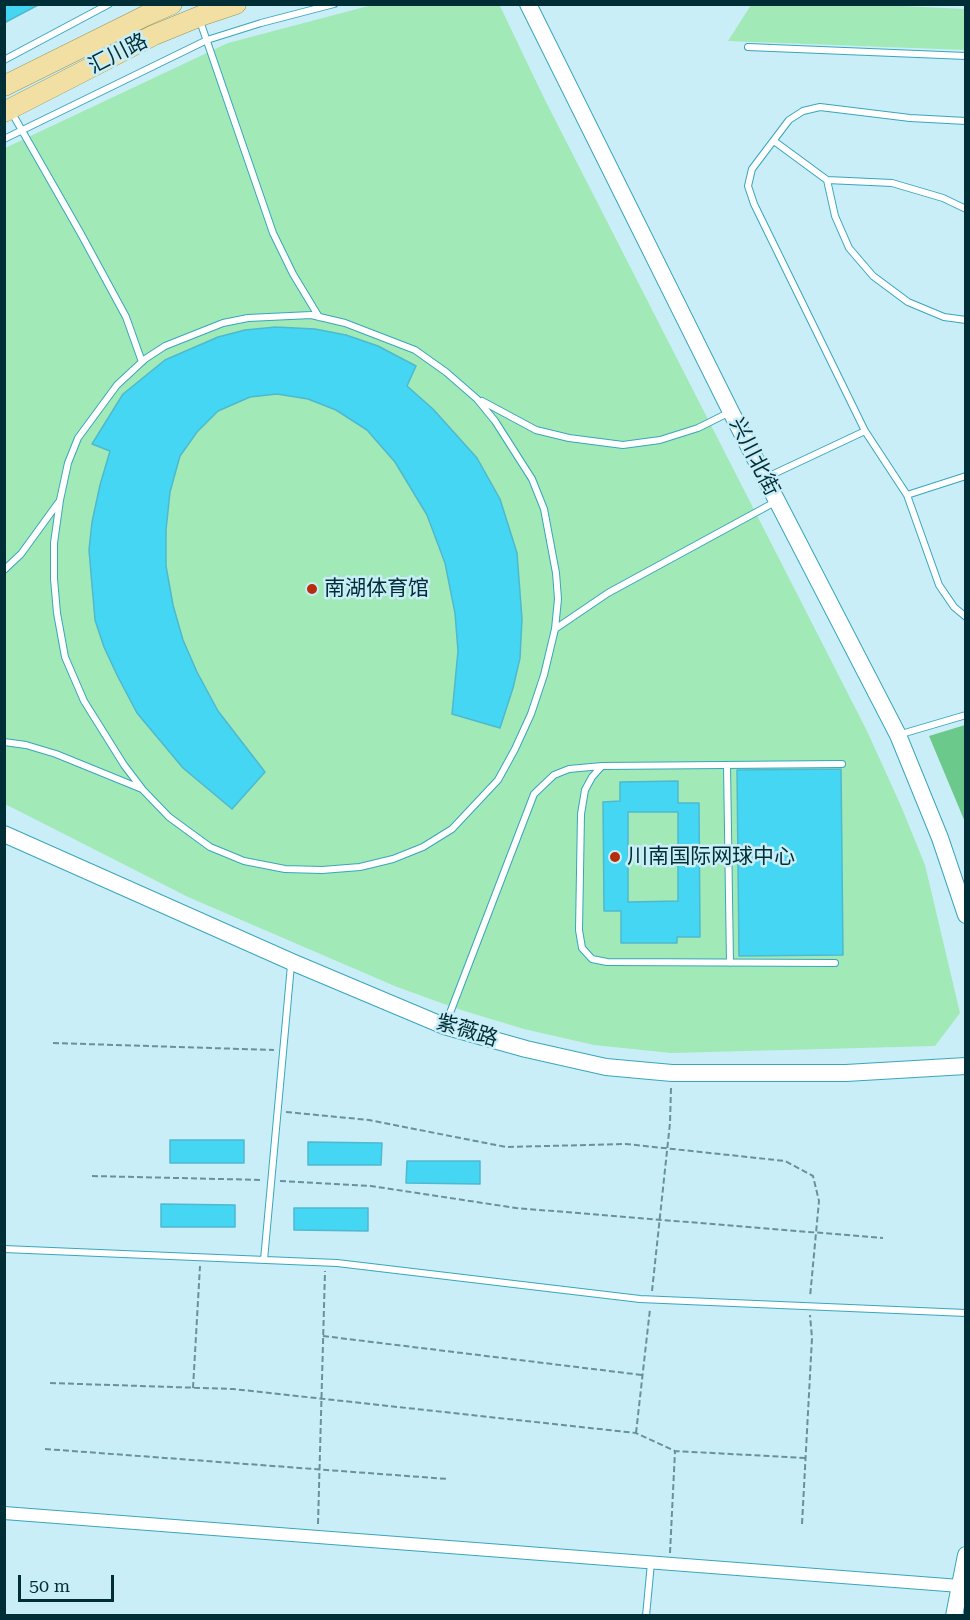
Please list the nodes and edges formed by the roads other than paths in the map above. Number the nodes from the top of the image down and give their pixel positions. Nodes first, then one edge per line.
1 (109, 4) edge
2 (172, 4) edge
3 (236, 4) edge
4 (334, 4) edge
5 (529, 6) edge
6 (198, 17) junction
7 (207, 40) junction
8 (748, 47) dead end
9 (966, 56) edge
10 (4, 60) edge
11 (4, 86) edge
12 (7, 111) edge
13 (966, 121) edge
14 (22, 131) junction
15 (4, 139) edge
16 (774, 141) junction
17 (827, 180) junction
18 (966, 209) edge
19 (319, 317) junction
20 (966, 320) edge
21 (142, 362) junction
22 (477, 399) junction
23 (731, 412) junction
24 (865, 431) junction
25 (966, 476) edge
26 (765, 478) junction
27 (907, 495) junction
28 (60, 500) junction
29 (777, 501) junction
30 (4, 570) edge
31 (966, 617) edge
32 (555, 628) junction
33 (966, 715) edge
34 (898, 735) junction
35 (4, 742) edge
36 (842, 764) dead end
37 (727, 765) junction
38 (602, 766) junction
39 (143, 790) junction
40 (4, 834) edge
41 (966, 915) edge
42 (292, 962) junction
43 (730, 963) junction
44 (835, 963) dead end
45 (444, 1026) junction
46 (966, 1066) edge
47 (4, 1249) edge
48 (264, 1260) junction
49 (966, 1313) edge
50 (4, 1513) edge
51 (966, 1555) edge
52 (651, 1563) junction
53 (960, 1586) junction
54 (646, 1616) edge
55 (954, 1616) edge

1 - 10 lane
2 - 11 main road, 汇川路
3 - 6 main road, 汇川路
4 - 7 lane
5 - 23 street, 兴川北街
6 - 7 lane
6 - 12 main road, 汇川路
7 - 14 lane
7 - 19 lane
8 - 9 lane
12 - 14 lane
13 - 16 lane
14 - 15 lane
14 - 21 lane
16 - 17 lane
16 - 24 lane
17 - 18 lane
17 - 20 lane
19 - 21 lane
19 - 22 lane
21 - 28 lane
22 - 23 lane
22 - 32 lane
23 - 26 street, 兴川北街
24 - 26 lane
24 - 27 lane
25 - 27 lane
26 - 29 street, 兴川北街
27 - 31 lane
28 - 30 lane
28 - 39 lane
29 - 32 lane
29 - 34 street, 兴川北街
32 - 39 lane
33 - 34 lane
34 - 41 street, 兴川北街
35 - 39 lane
36 - 37 lane
37 - 38 lane
37 - 43 lane
38 - 43 lane
38 - 45 lane
40 - 42 street, 紫薇路
42 - 45 street, 紫薇路
42 - 48 lane
43 - 44 lane
45 - 46 street, 紫薇路
47 - 48 lane
48 - 49 lane
50 - 52 street
51 - 53 street
52 - 53 street
52 - 54 lane
53 - 55 street

